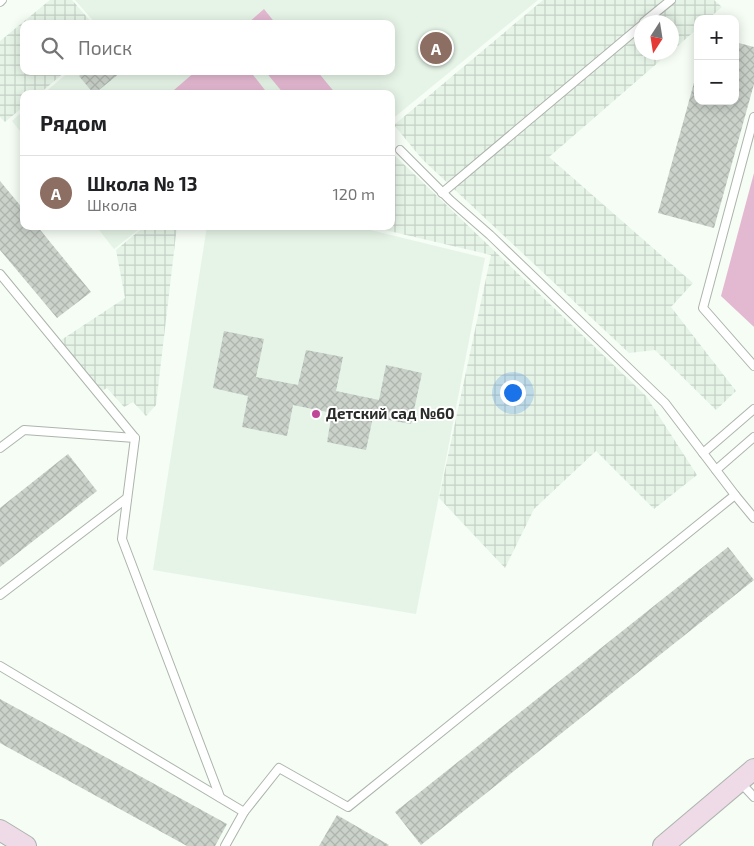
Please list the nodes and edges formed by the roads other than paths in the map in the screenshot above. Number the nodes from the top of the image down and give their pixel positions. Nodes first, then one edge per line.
1 (671, 0) edge
2 (653, 15) edge
3 (634, 32) edge
4 (754, 116) edge
5 (400, 150) dead end
6 (442, 193) junction
7 (0, 274) edge
8 (754, 366) edge
9 (754, 409) edge
10 (754, 437) edge
11 (135, 438) junction
12 (0, 448) edge
13 (703, 453) junction
14 (716, 470) junction
15 (735, 495) junction
16 (127, 498) junction
17 (754, 518) edge
18 (0, 595) edge
19 (0, 666) edge
20 (747, 775) edge
21 (220, 797) junction
22 (754, 797) edge
23 (244, 812) junction
24 (0, 830) edge
25 (26, 846) edge
26 (225, 846) edge
27 (663, 846) edge

1 - 2 lane
3 - 6 lane
4 - 8 lane
5 - 6 lane
6 - 13 lane
7 - 11 lane
9 - 13 lane
10 - 14 lane
11 - 12 lane
11 - 16 lane
13 - 14 lane
14 - 15 lane
15 - 17 lane
15 - 23 lane
16 - 18 lane
16 - 21 lane
19 - 21 lane
20 - 22 lane
20 - 27 street
21 - 23 lane
23 - 26 lane
24 - 25 street

